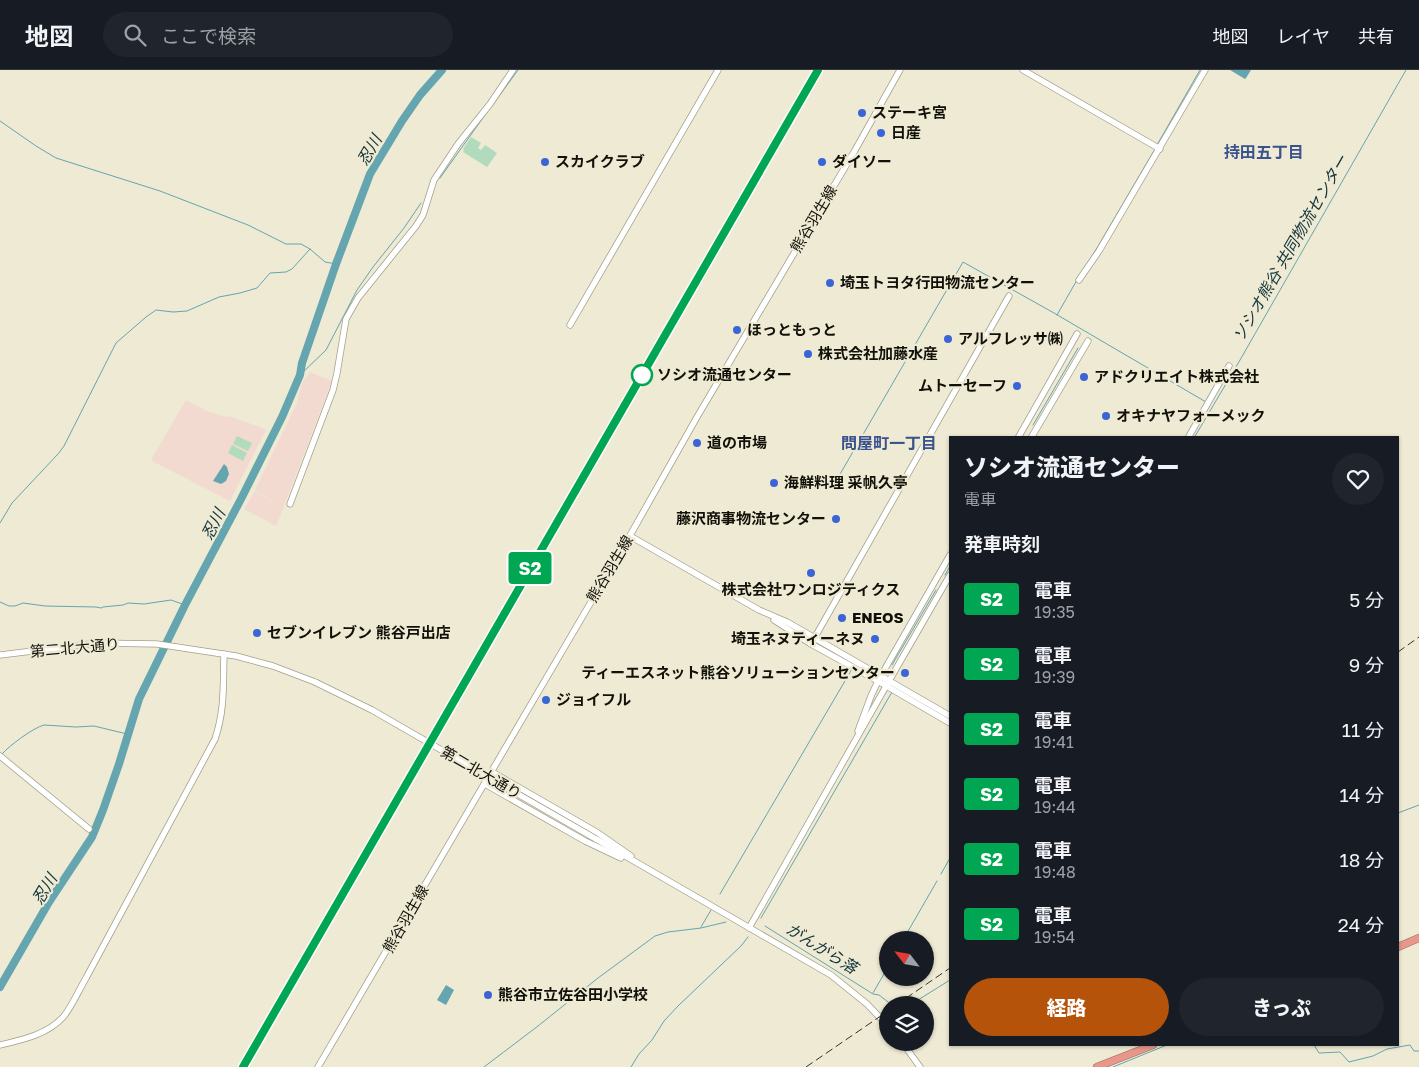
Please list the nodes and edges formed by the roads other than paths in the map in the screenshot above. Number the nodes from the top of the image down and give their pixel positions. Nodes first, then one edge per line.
1 (513, 70) edge
2 (718, 70) edge
3 (900, 70) edge
4 (1022, 70) edge
5 (1205, 70) edge
6 (1160, 149) junction
7 (1079, 280) dead end
8 (1009, 296) dead end
9 (570, 325) dead end
10 (1077, 334) dead end
11 (1088, 341) dead end
12 (1229, 366) dead end
13 (1019, 436) edge
14 (1032, 436) edge
15 (1189, 436) edge
16 (290, 504) dead end
17 (630, 536) junction
18 (949, 557) edge
19 (949, 577) edge
20 (813, 641) junction
21 (224, 654) junction
22 (0, 655) edge
23 (880, 678) junction
24 (887, 683) junction
25 (949, 715) edge
26 (949, 722) edge
27 (852, 747) junction
28 (2, 757) edge
29 (492, 772) junction
30 (485, 784) junction
31 (89, 829) dead end
32 (650, 871) junction
33 (676, 885) junction
34 (749, 928) junction
35 (1419, 938) edge
36 (1399, 947) edge
37 (879, 1017) edge
38 (0, 1045) edge
39 (1150, 1046) edge
40 (908, 1051) edge
41 (318, 1067) edge
42 (920, 1067) edge
43 (1097, 1067) edge

1 - 16 street
2 - 9 street
3 - 17 street, 熊谷羽生線
4 - 6 street
5 - 6 street
6 - 7 street
8 - 20 street
10 - 13 street
11 - 14 street
12 - 15 street
17 - 20 street
17 - 29 street, 熊谷羽生線
18 - 23 street
19 - 24 street
20 - 23 street
21 - 22 street, 第二北大通り
21 - 32 street, 第二北大通り, bridge
21 - 38 street
23 - 24 street
23 - 27 street
24 - 25 street
24 - 26 street
24 - 27 street
27 - 34 street
28 - 31 street
29 - 30 street, 熊谷羽生線
29 - 33 street
30 - 32 street
30 - 41 street, 熊谷羽生線
32 - 33 street, 第二北大通り
33 - 34 street, 第二北大通り
34 - 37 street, 第二北大通り
35 - 36 highway
39 - 43 highway
40 - 42 street

